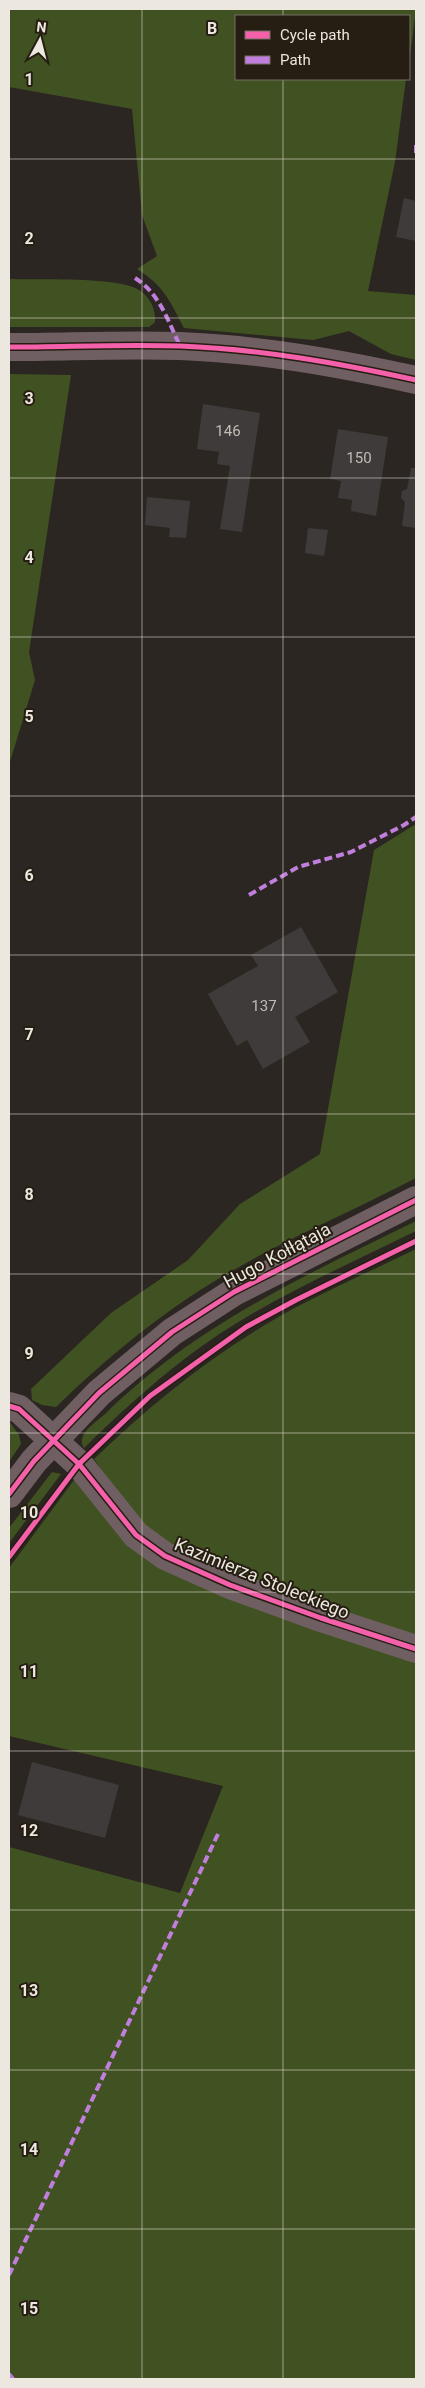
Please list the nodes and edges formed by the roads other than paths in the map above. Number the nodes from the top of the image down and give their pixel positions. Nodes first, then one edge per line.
1 (9, 347) edge
2 (416, 380) edge
3 (416, 1200) edge
4 (9, 1406) edge
5 (52, 1441) junction
6 (9, 1494) edge
7 (416, 1649) edge

1 - 2 street
3 - 5 street, Hugo Kołłątaja
4 - 5 street, Kazimierza Stoleckiego
5 - 6 street, Hugo Kołłątaja
5 - 7 street, Kazimierza Stoleckiego

